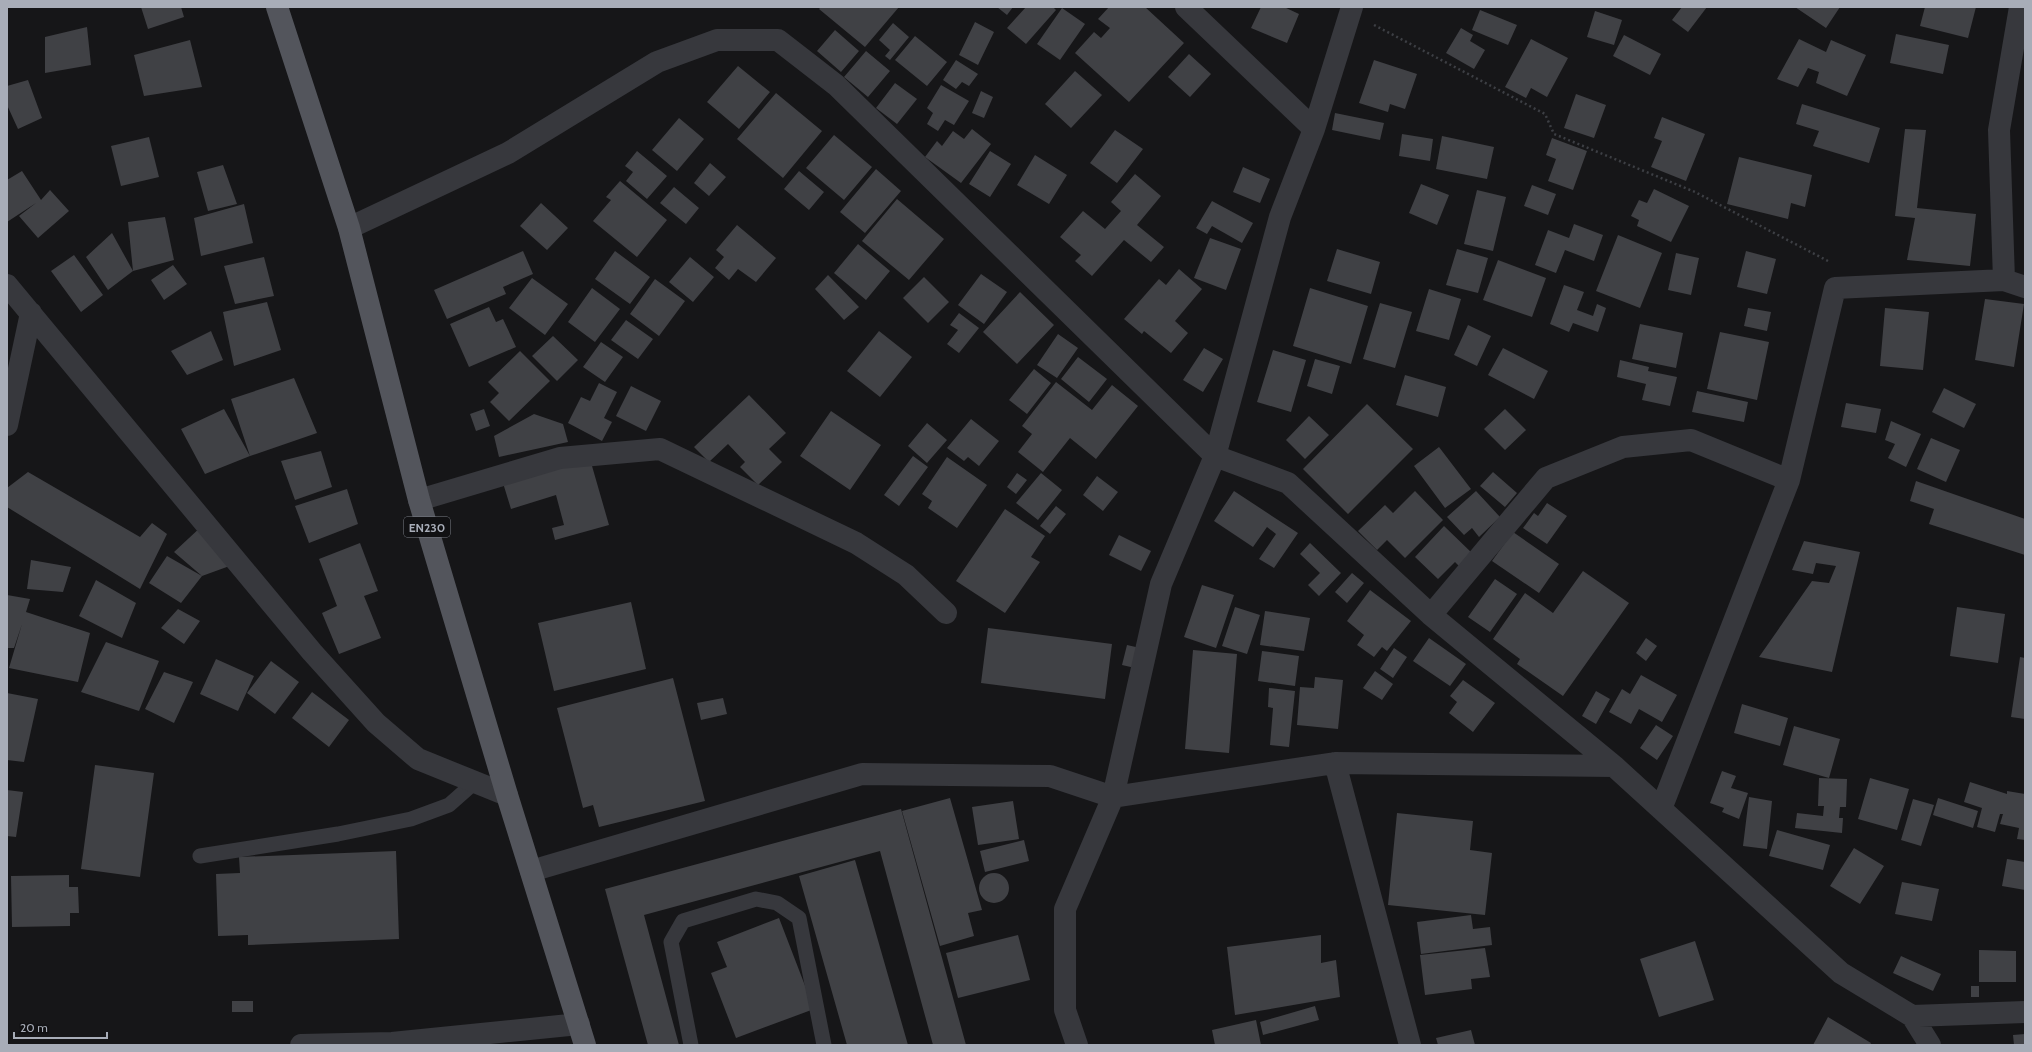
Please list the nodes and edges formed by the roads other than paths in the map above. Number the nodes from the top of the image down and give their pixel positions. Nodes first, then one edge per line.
1 (277, 7) edge
2 (1186, 7) edge
3 (2020, 7) edge
4 (1351, 10) edge
5 (1314, 129) junction
6 (349, 228) junction
7 (2004, 280) junction
8 (7, 285) edge
9 (2025, 287) edge
10 (31, 314) junction
11 (7, 425) edge
12 (1215, 456) junction
13 (1789, 480) junction
14 (419, 500) junction
15 (946, 613) dead end
16 (1431, 615) junction
17 (1335, 763) junction
18 (1614, 766) junction
19 (475, 782) junction
20 (507, 795) junction
21 (1113, 797) junction
22 (1661, 809) junction
23 (200, 856) dead end
24 (531, 871) junction
25 (2025, 1012) edge
26 (1912, 1016) junction
27 (579, 1024) junction
28 (392, 1044) edge
29 (301, 1045) edge
30 (585, 1045) edge
31 (691, 1045) edge
32 (824, 1045) edge
33 (1077, 1045) edge
34 (1410, 1045) edge
35 (1920, 1045) edge
36 (1930, 1045) edge

1 - 6 main road, EN230
2 - 5 street
3 - 7 street
4 - 5 street
5 - 12 street
6 - 12 street
6 - 14 main road, EN230
7 - 9 street
7 - 13 street
8 - 10 street
10 - 11 street
10 - 19 street
12 - 16 street
12 - 21 street
13 - 16 street
13 - 22 street
14 - 15 street
14 - 20 main road, EN230
16 - 18 street
17 - 18 street
17 - 21 street
17 - 34 street
18 - 22 street
19 - 20 street
19 - 23 lane
20 - 24 main road, EN230
21 - 24 street
21 - 33 street
22 - 26 street
24 - 27 main road, EN230
25 - 26 street
26 - 35 street
26 - 36 street
27 - 28 street
27 - 30 main road, EN230
28 - 29 street
31 - 32 lane

